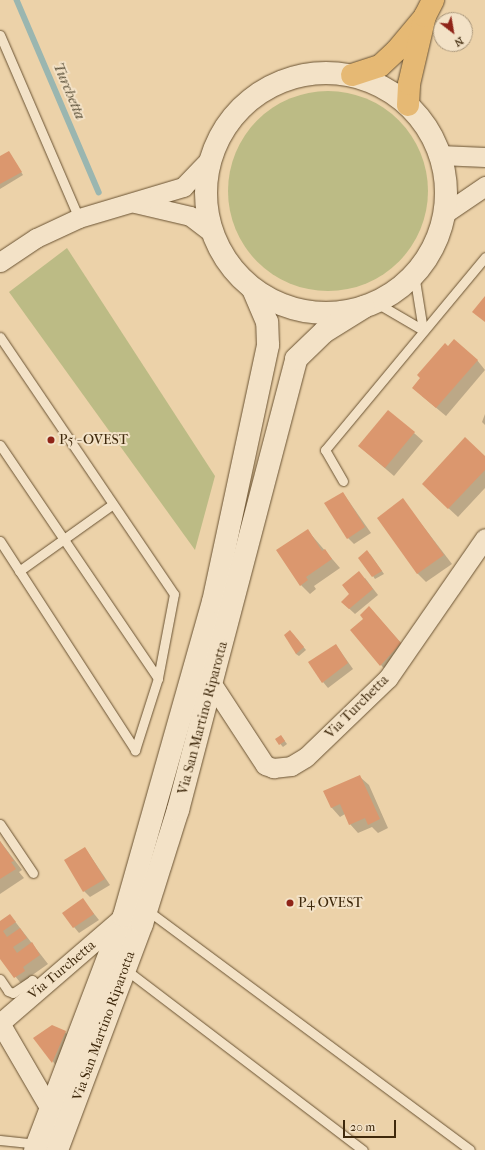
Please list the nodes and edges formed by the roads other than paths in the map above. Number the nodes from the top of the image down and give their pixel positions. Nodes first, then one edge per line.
1 (429, 8) edge
2 (0, 35) edge
3 (352, 75) junction
4 (408, 105) junction
5 (440, 155) junction
6 (485, 157) edge
7 (209, 160) junction
8 (485, 186) edge
9 (135, 203) junction
10 (444, 214) junction
11 (79, 218) junction
12 (210, 230) junction
13 (485, 258) edge
14 (0, 262) edge
15 (414, 274) junction
16 (253, 289) junction
17 (370, 305) junction
18 (423, 330) junction
19 (0, 337) edge
20 (0, 445) edge
21 (343, 481) dead end
22 (113, 504) junction
23 (485, 538) edge
24 (0, 540) edge
25 (64, 541) junction
26 (19, 570) junction
27 (158, 678) junction
28 (212, 684) junction
29 (0, 824) edge
30 (33, 873) dead end
31 (146, 910) junction
32 (124, 916) junction
33 (125, 969) junction
34 (0, 979) edge
35 (39, 988) junction
36 (0, 1023) edge
37 (50, 1109) junction
38 (0, 1140) edge
39 (36, 1147) edge
40 (58, 1150) edge
41 (363, 1150) edge
42 (470, 1150) edge

1 - 3 main road
1 - 4 main road
2 - 11 lane
3 - 4 street, Via San Martino Riparotta
3 - 7 street, Via San Martino Riparotta
4 - 5 street, Via San Martino Riparotta
5 - 6 street
5 - 10 street, Via San Martino Riparotta
7 - 9 street
7 - 12 street, Via San Martino Riparotta
8 - 10 street
9 - 11 street
9 - 12 street
10 - 15 street, Via San Martino Riparotta
11 - 14 street
12 - 16 street, Via San Martino Riparotta
13 - 18 lane
15 - 17 street, Via San Martino Riparotta
15 - 18 lane
16 - 17 street
16 - 32 street, Via San Martino Riparotta
17 - 18 lane
17 - 28 street, Via San Martino Riparotta
18 - 21 lane
19 - 22 lane
20 - 25 lane
22 - 25 lane
22 - 27 lane
23 - 28 street, Via Turchetta
24 - 26 lane
25 - 26 lane
25 - 27 lane
26 - 27 lane
28 - 31 street, Via San Martino Riparotta
29 - 30 lane
31 - 33 street, Via San Martino Riparotta
31 - 42 lane
32 - 35 street, Via Turchetta
32 - 37 street, Via San Martino Riparotta
33 - 40 street, Via San Martino Riparotta
33 - 41 lane
34 - 35 lane
35 - 36 street, Via Turchetta
36 - 37 street, Via Turchetta
37 - 39 street, Via San Martino Riparotta
38 - 39 lane

